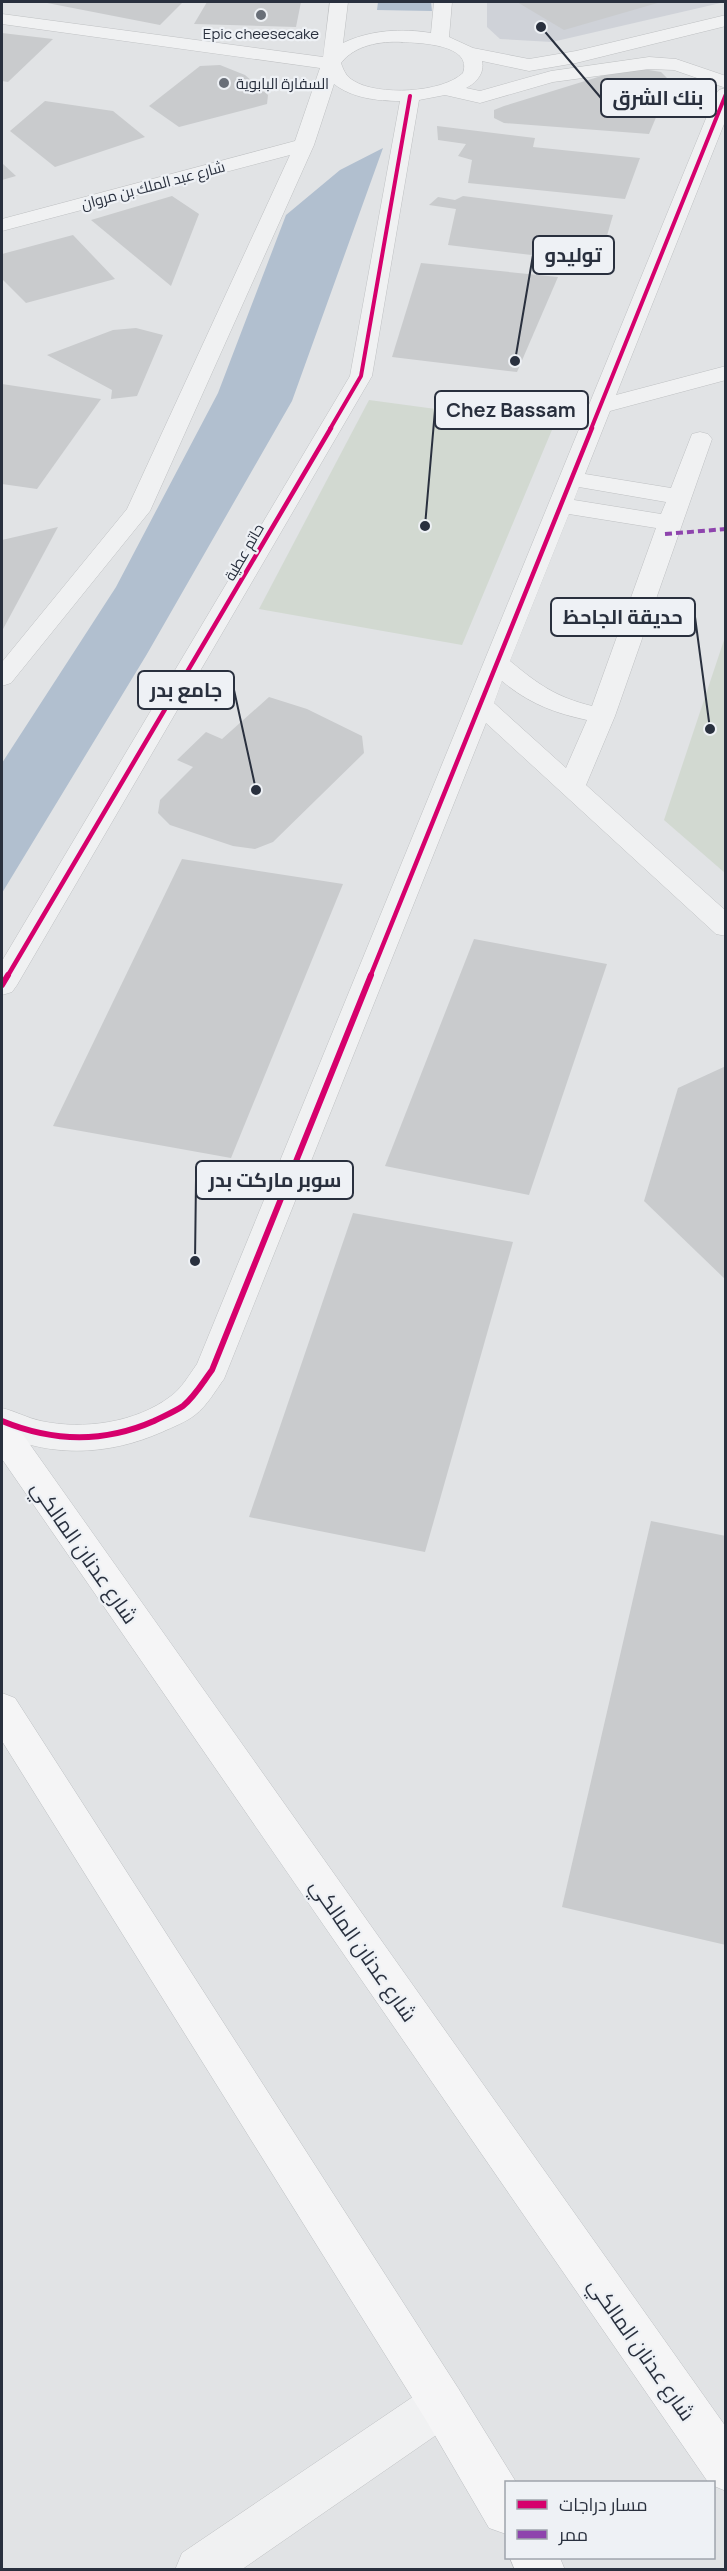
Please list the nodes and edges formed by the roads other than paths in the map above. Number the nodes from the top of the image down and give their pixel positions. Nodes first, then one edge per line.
1 (339, 2) edge
2 (443, 2) edge
3 (2, 19) edge
4 (726, 20) edge
5 (440, 40) junction
6 (467, 52) junction
7 (331, 63) junction
8 (726, 82) edge
9 (446, 90) junction
10 (726, 94) edge
11 (410, 96) junction
12 (304, 146) junction
13 (2, 225) edge
14 (726, 373) edge
15 (601, 406) junction
16 (700, 439) dead end
17 (571, 479) junction
18 (679, 497) junction
19 (561, 505) junction
20 (669, 523) junction
21 (498, 664) junction
22 (2, 678) edge
23 (480, 704) junction
24 (602, 716) junction
25 (571, 788) junction
26 (726, 927) edge
27 (2, 985) edge
28 (2, 1421) edge
29 (2, 1432) edge
30 (2, 1709) edge
31 (442, 2404) junction
32 (726, 2468) edge
33 (505, 2508) edge
34 (199, 2570) edge

1 - 7 street
2 - 5 street
3 - 7 street
4 - 6 street
5 - 6 street
5 - 7 street
6 - 9 street
7 - 11 street
7 - 12 street
8 - 9 street
9 - 11 street
10 - 15 street
11 - 27 street, حاتم عطية
12 - 13 street, شارع عبد الملك بن مروان
12 - 22 street
14 - 15 street
15 - 17 street
16 - 18 street
17 - 18 street
17 - 19 street
18 - 20 street
19 - 20 street
19 - 21 street
20 - 24 street
21 - 23 street
21 - 24 street
23 - 25 street
23 - 28 street
24 - 25 street
25 - 26 street
29 - 32 main road, شارع عدنان المالكي
30 - 31 main road
31 - 33 main road
31 - 34 street

